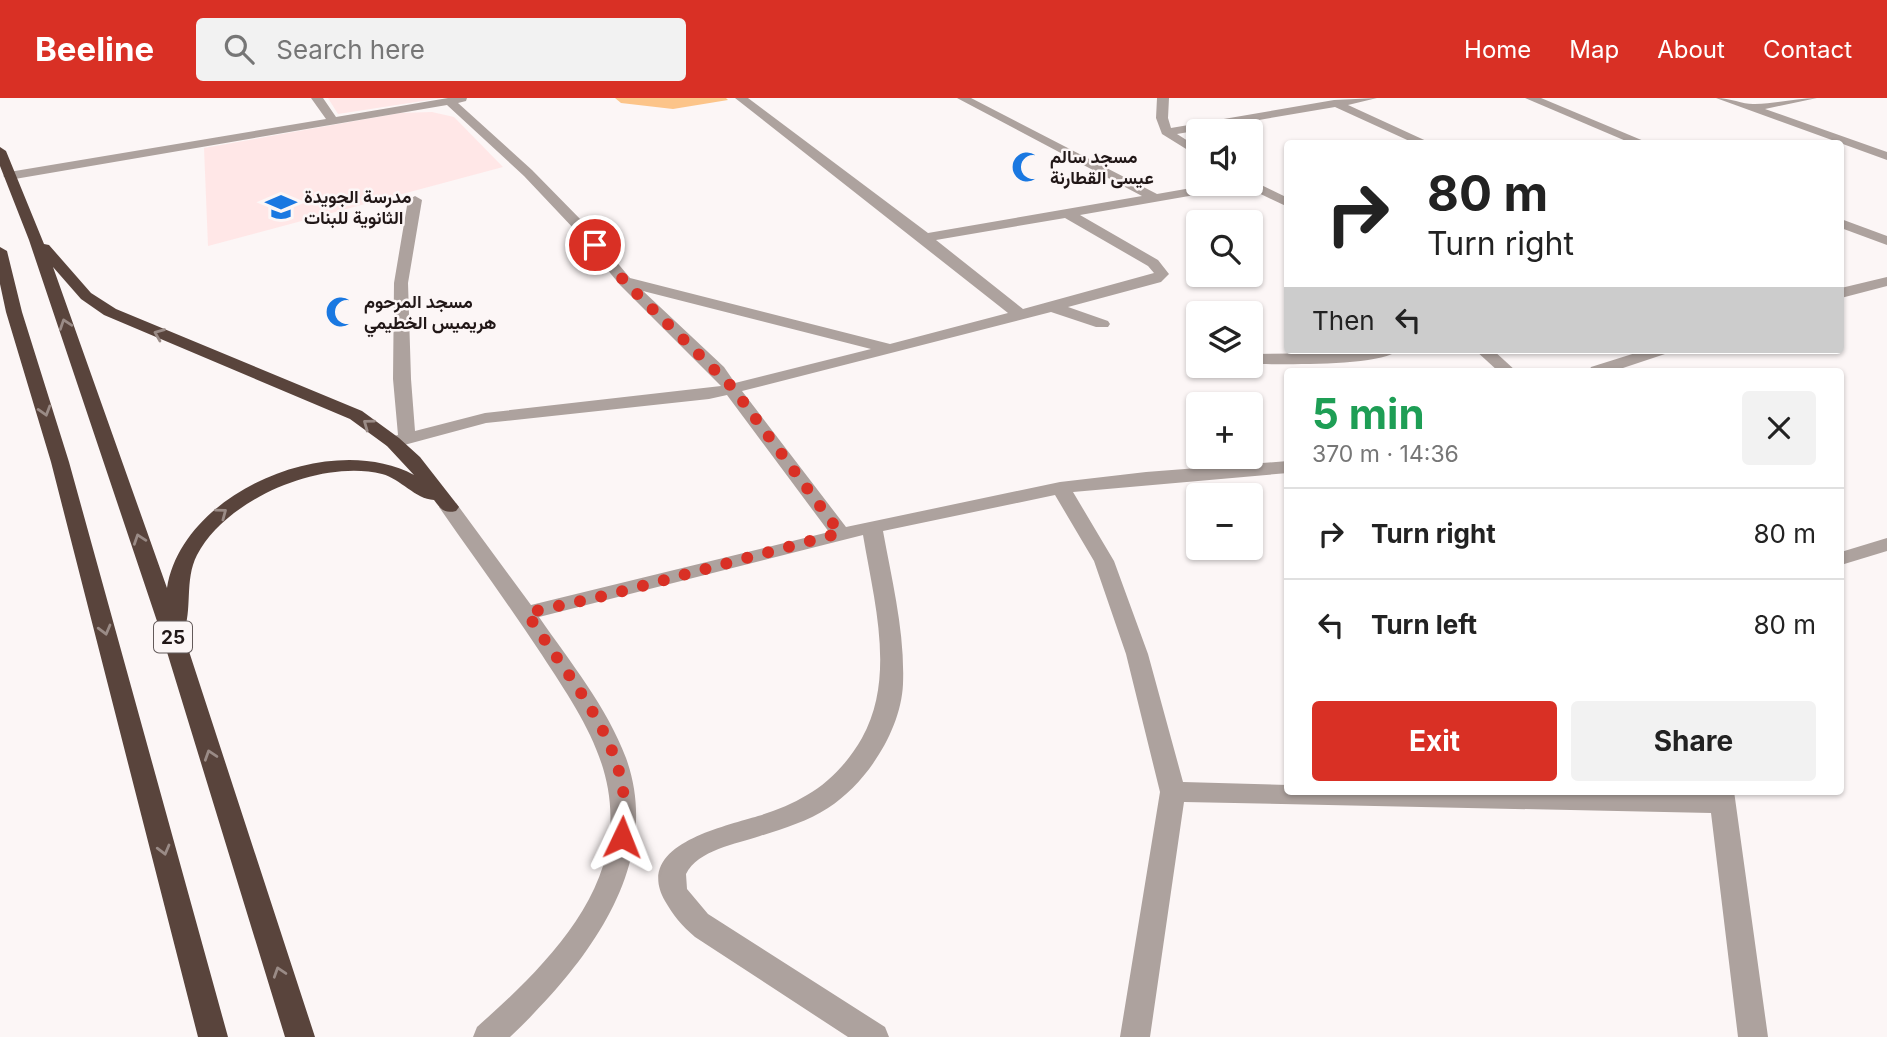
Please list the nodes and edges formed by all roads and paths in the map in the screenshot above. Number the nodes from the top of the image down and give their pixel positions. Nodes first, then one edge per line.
1 (317, 98) edge
2 (468, 98) edge
3 (741, 98) edge
4 (963, 98) edge
5 (1163, 98) edge
6 (1371, 98) edge
7 (1531, 98) edge
8 (1722, 98) edge
9 (1811, 98) edge
10 (450, 101) junction
11 (1334, 103) junction
12 (1751, 108) junction
13 (333, 121) junction
14 (1166, 132) junction
15 (1418, 140) edge
16 (1635, 140) edge
17 (1843, 140) edge
18 (1844, 140) edge
19 (1186, 145) edge
20 (0, 150) edge
21 (1886, 155) edge
22 (9, 176) junction
23 (1263, 190) edge
24 (1186, 192) edge
25 (1153, 197) junction
26 (415, 200) dead end
27 (1284, 200) edge
28 (1067, 213) junction
29 (1844, 224) edge
30 (925, 238) junction
31 (36, 240) junction
32 (1887, 241) edge
33 (0, 251) edge
34 (1887, 281) edge
35 (625, 282) junction
36 (1844, 292) edge
37 (1053, 307) junction
38 (1020, 315) junction
39 (1102, 324) dead end
40 (889, 349) junction
41 (1366, 354) edge
42 (1488, 354) edge
43 (1650, 354) edge
44 (1263, 359) edge
45 (1504, 368) edge
46 (1606, 368) edge
47 (733, 388) junction
48 (401, 440) junction
49 (1284, 467) edge
50 (1061, 488) junction
51 (449, 507) junction
52 (873, 526) junction
53 (840, 533) junction
54 (1887, 544) edge
55 (1844, 558) edge
56 (527, 613) junction
57 (174, 639) junction
58 (1173, 792) junction
59 (1284, 793) edge
60 (1502, 795) edge
61 (1721, 797) edge
62 (213, 1037) edge
63 (300, 1037) edge
64 (488, 1037) edge
65 (874, 1037) edge
66 (1135, 1037) edge
67 (1753, 1037) edge

1 - 13 street
2 - 10 street
3 - 30 street
4 - 25 street
5 - 14 street
6 - 11 street
7 - 16 street
8 - 12 street
9 - 12 street
10 - 13 street
10 - 35 street
11 - 14 street
11 - 15 street
12 - 17 street
13 - 22 street
14 - 19 street
18 - 21 street
20 - 22 highway, 25
22 - 31 highway, 25
23 - 27 street
24 - 25 street
25 - 28 street
26 - 48 street
28 - 30 street
28 - 37 street
29 - 32 street
30 - 38 street
48 -> 31 highway
57 -> 31 highway, 25
33 -> 62 highway
34 - 36 street
35 - 40 street
35 - 47 street
37 - 38 street
37 - 39 street
38 - 40 street
40 - 47 street
41 - 44 street
42 - 45 street
43 - 46 street
47 - 48 street
47 - 53 street
48 - 51 highway
49 - 50 street
50 - 52 street
50 - 58 street
51 - 56 street
57 -> 51 highway
52 - 53 street
52 - 65 street
53 - 56 street
54 - 55 street
56 - 64 street
63 -> 57 highway, 25
58 - 59 street
58 - 66 street
60 - 61 street
61 - 67 street

